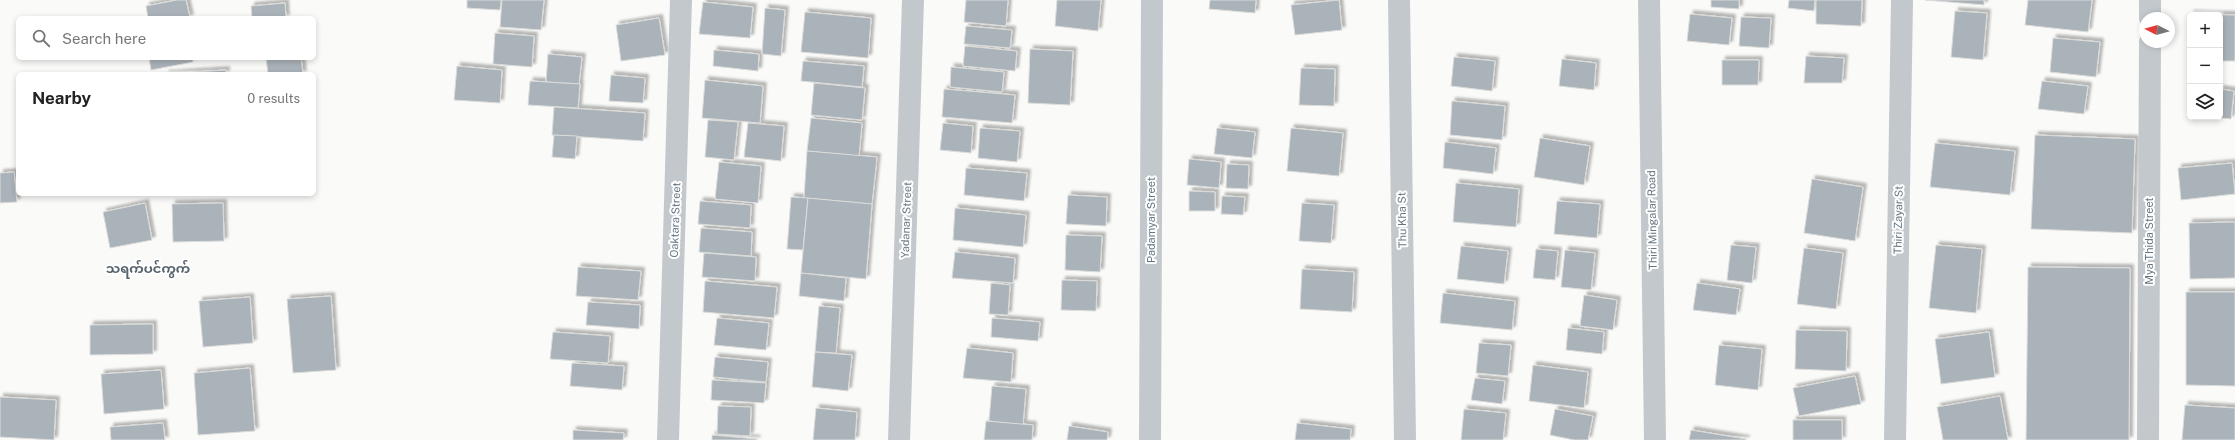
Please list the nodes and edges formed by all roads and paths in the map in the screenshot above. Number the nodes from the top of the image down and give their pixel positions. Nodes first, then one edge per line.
1 (681, 0) edge
2 (914, 0) edge
3 (1152, 0) edge
4 (1399, 0) edge
5 (1649, 0) edge
6 (1902, 0) edge
7 (2150, 0) edge
8 (2150, 12) edge
9 (2150, 48) edge
10 (668, 440) edge
11 (899, 440) edge
12 (1150, 440) edge
13 (1405, 440) edge
14 (1655, 440) edge
15 (1895, 440) edge
16 (2148, 440) edge

1 - 10 street, Oaktara Street
2 - 11 street, Yadanar Street
3 - 12 street, Padamyar Street
4 - 13 street, Thu Kha St
5 - 14 street, Thiri Mingalar Road
6 - 15 street, Thiri Zayar St
7 - 8 street
9 - 16 street, Mya Thida Street

